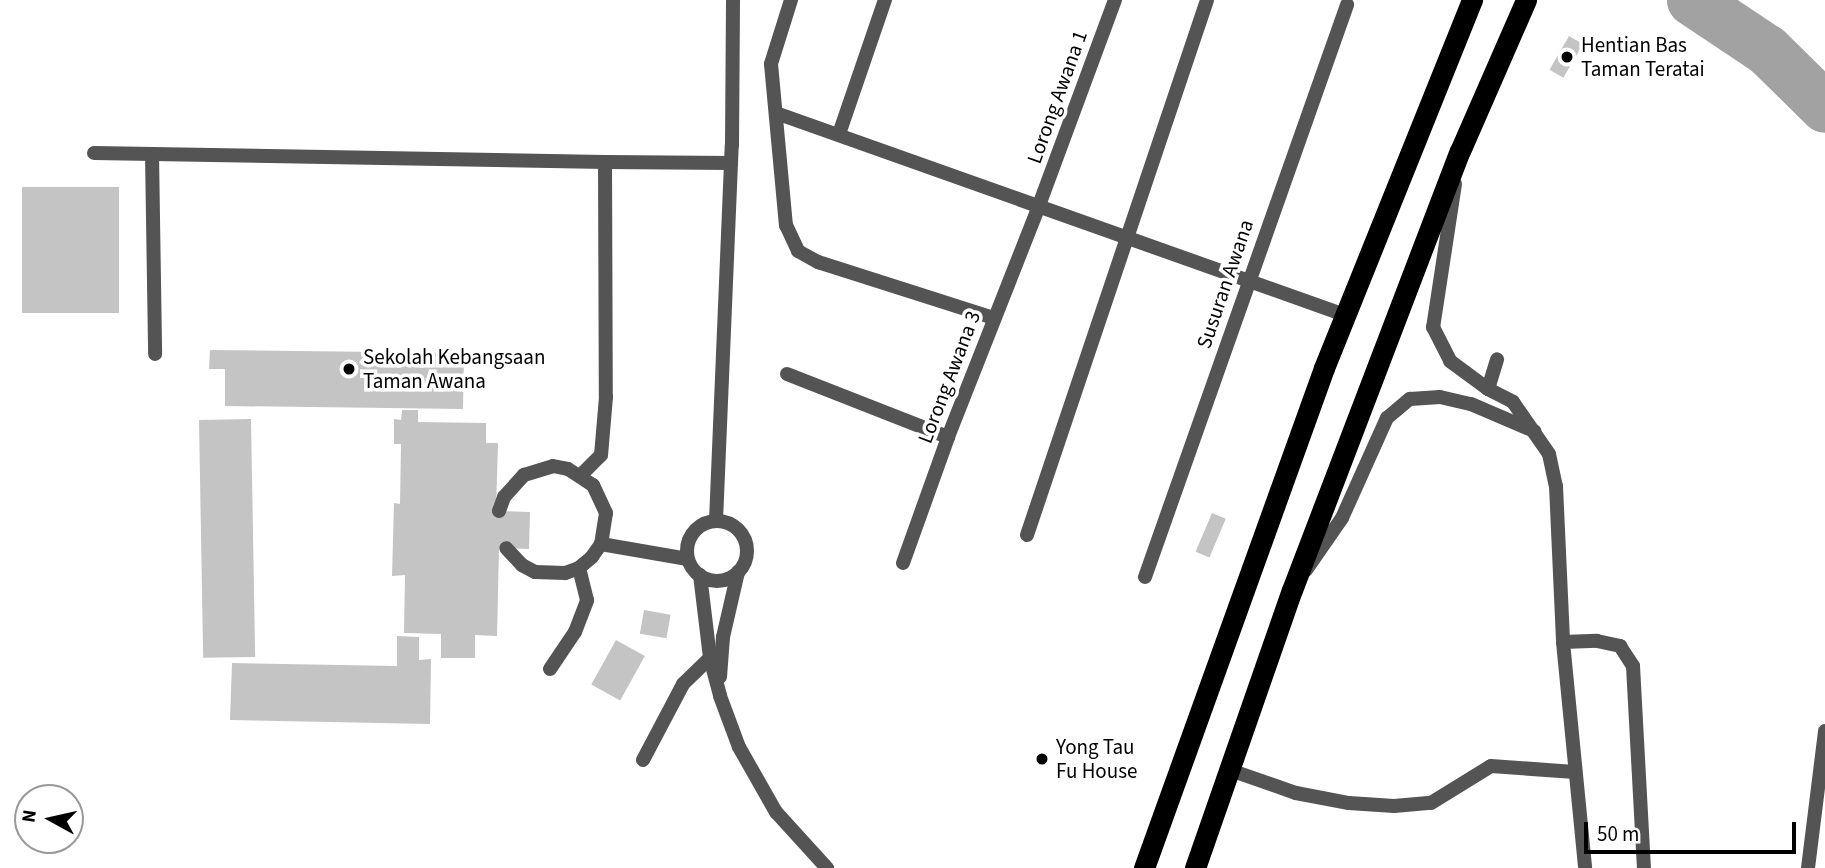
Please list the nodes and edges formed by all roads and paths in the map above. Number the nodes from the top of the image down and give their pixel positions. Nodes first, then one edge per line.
1 (733, 0) edge
2 (791, 0) edge
3 (885, 0) edge
4 (1115, 0) edge
5 (1207, 0) edge
6 (1472, 0) edge
7 (1526, 0) edge
8 (1348, 3) edge
9 (776, 113) junction
10 (839, 134) junction
11 (1460, 151) junction
12 (94, 153) dead end
13 (152, 154) junction
14 (605, 162) junction
15 (731, 163) junction
16 (1038, 208) junction
17 (1127, 236) junction
18 (1248, 281) junction
19 (1345, 315) junction
20 (993, 318) junction
21 (155, 354) dead end
22 (1497, 359) dead end
23 (788, 374) dead end
24 (1488, 389) junction
25 (1535, 431) junction
26 (948, 437) junction
27 (581, 475) junction
28 (499, 511) dead end
29 (716, 521) junction
30 (1027, 535) dead end
31 (601, 544) junction
32 (506, 548) dead end
33 (688, 559) junction
34 (903, 563) dead end
35 (579, 568) junction
36 (738, 572) junction
37 (700, 575) junction
38 (1145, 577) dead end
39 (1292, 590) junction
40 (1563, 642) junction
41 (710, 657) junction
42 (550, 668) dead end
43 (720, 696) junction
44 (1825, 731) edge
45 (643, 760) dead end
46 (1230, 770) junction
47 (1575, 772) junction
48 (1144, 865) edge
49 (827, 868) edge
50 (1195, 868) edge
51 (1585, 868) edge
52 (1644, 868) edge
53 (1808, 868) edge

1 - 15 street
2 - 9 street
3 - 10 street
4 - 16 street, Lorong Awana 1
5 - 17 street
6 - 19 highway
7 - 11 highway
8 - 18 street, Susuran Awana
9 - 10 street
9 - 20 street
10 - 16 street
11 - 24 street
11 - 39 highway
12 - 13 street
13 - 14 street
13 - 21 street
14 - 15 street
14 - 27 street
15 - 29 street
16 - 17 street
16 - 20 street, Lorong Awana 3
17 - 18 street
17 - 30 street
18 - 19 street
18 - 38 street, Susuran Awana
19 - 48 highway
20 - 26 street, Lorong Awana 3
22 - 24 street
23 - 26 street
24 - 25 street
25 - 39 street
25 - 40 street
26 - 34 street, Lorong Awana 3
27 - 28 street
27 - 31 street
29 - 33 street
29 - 36 street
31 - 33 street
31 - 35 street
32 - 35 street
33 - 37 street
35 - 42 street
36 - 37 street
36 - 43 street
37 - 41 street
39 - 46 highway
40 - 47 street
40 - 52 street
41 - 43 street
41 - 45 street
43 - 49 street
44 - 53 street
46 - 47 street
46 - 50 highway
47 - 51 street

